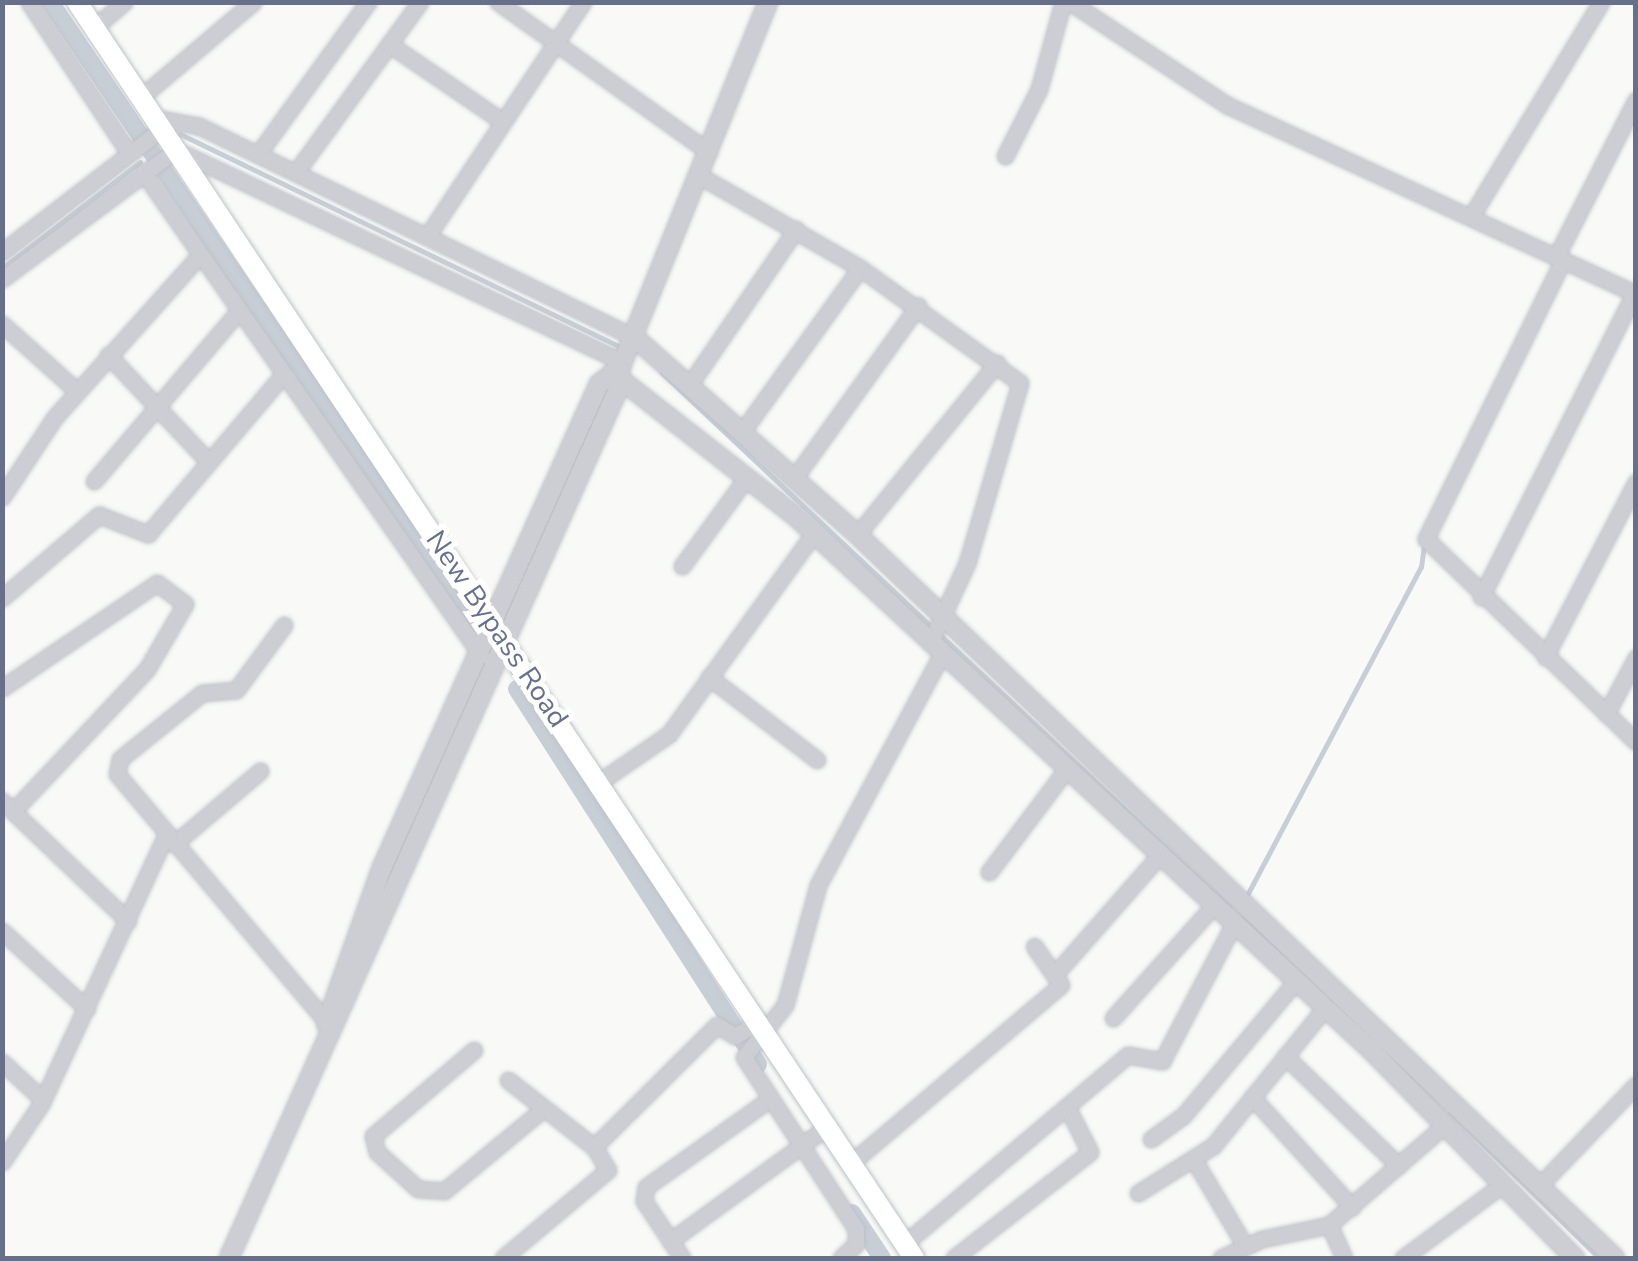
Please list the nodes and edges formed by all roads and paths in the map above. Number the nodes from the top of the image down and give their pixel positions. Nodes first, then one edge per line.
1 (28, 2) edge
2 (77, 2) edge
3 (124, 2) edge
4 (253, 2) edge
5 (368, 2) edge
6 (420, 2) edge
7 (498, 2) edge
8 (582, 2) edge
9 (768, 2) edge
10 (1066, 2) edge
11 (1601, 2) edge
12 (94, 28) junction
13 (555, 41) junction
14 (390, 44) junction
15 (141, 97) junction
16 (1636, 100) edge
17 (502, 121) junction
18 (146, 138) junction
19 (708, 152) junction
20 (258, 154) junction
21 (1005, 156) dead end
22 (157, 162) junction
23 (296, 172) junction
24 (700, 176) junction
25 (1472, 215) junction
26 (796, 229) junction
27 (428, 235) junction
28 (5, 244) edge
29 (200, 255) junction
30 (1560, 259) junction
31 (860, 268) junction
32 (1636, 274) edge
33 (2, 279) edge
34 (1632, 293) edge
35 (918, 306) junction
36 (238, 312) junction
37 (2, 324) edge
38 (634, 337) junction
39 (108, 355) junction
40 (997, 363) junction
41 (621, 369) junction
42 (282, 376) junction
43 (692, 381) junction
44 (77, 391) junction
45 (156, 406) junction
46 (744, 430) junction
47 (209, 462) junction
48 (747, 477) junction
49 (796, 478) junction
50 (94, 482) dead end
51 (1636, 482) edge
52 (2, 497) edge
53 (814, 534) junction
54 (857, 535) junction
55 (682, 566) dead end
56 (2, 598) edge
57 (1481, 598) junction
58 (284, 624) dead end
59 (500, 632) junction
60 (940, 635) junction
61 (481, 656) junction
62 (1545, 657) junction
63 (1636, 658) edge
64 (710, 677) junction
65 (2, 688) edge
66 (1606, 714) junction
67 (1636, 742) edge
68 (817, 760) dead end
69 (1066, 770) junction
70 (260, 771) dead end
71 (599, 782) junction
72 (8, 806) edge
73 (170, 839) junction
74 (1159, 856) junction
75 (988, 872) dead end
76 (1213, 906) junction
77 (128, 921) junction
78 (1233, 924) junction
79 (2, 931) edge
80 (1034, 946) dead end
81 (1057, 972) junction
82 (1295, 982) junction
83 (87, 1009) junction
84 (1324, 1009) junction
85 (1114, 1018) dead end
86 (326, 1025) junction
87 (751, 1037) junction
88 (474, 1050) dead end
89 (1285, 1056) junction
90 (2, 1062) edge
91 (508, 1080) dead end
92 (1636, 1085) edge
93 (1252, 1097) junction
94 (770, 1099) junction
95 (43, 1100) junction
96 (1067, 1107) junction
97 (543, 1109) junction
98 (1445, 1125) junction
99 (812, 1138) junction
100 (1151, 1138) dead end
101 (594, 1146) junction
102 (1194, 1160) junction
103 (2, 1162) edge
104 (851, 1164) junction
105 (1400, 1166) junction
106 (1503, 1184) junction
107 (1540, 1185) junction
108 (1138, 1193) dead end
109 (1352, 1207) junction
110 (1329, 1225) junction
111 (670, 1241) junction
112 (1246, 1246) junction
113 (909, 1251) edge
114 (229, 1258) edge
115 (502, 1258) edge
116 (682, 1258) edge
117 (841, 1258) edge
118 (954, 1258) edge
119 (1221, 1258) edge
120 (1344, 1258) edge
121 (1403, 1258) edge
122 (1575, 1258) edge
123 (1615, 1258) edge

1 - 18 street
2 - 12 main road, New Bypass Road
3 - 12 street
4 - 15 street
5 - 20 street
6 - 14 street
7 - 13 street
8 - 13 street
9 - 19 street
10 - 21 street
10 - 25 street
11 - 25 street
12 - 15 main road, New Bypass Road
13 - 17 street
13 - 19 street
14 - 17 street
14 - 23 street
15 - 18 main road, New Bypass Road
16 - 30 street
17 - 27 street
18 - 20 street
18 - 22 main road, New Bypass Road
18 - 28 street
19 - 24 street
20 - 23 street
22 - 29 street
22 - 33 street
22 - 41 street
22 - 59 main road, New Bypass Road
23 - 27 street
24 - 26 street
24 - 38 street
25 - 30 street
26 - 31 street
26 - 43 street
27 - 38 street
29 - 36 street
29 - 39 street
30 - 34 street
30 - 57 street
31 - 35 street
31 - 46 street
32 - 34 street
34 - 57 street
35 - 40 street
35 - 49 street
36 - 42 street
36 - 45 street
37 - 44 street
38 - 41 street
38 - 43 street
39 - 44 street
39 - 45 street
40 - 54 street
40 - 60 street
41 - 48 street
41 - 59 street
42 - 47 street
42 - 61 street
43 - 46 street
44 - 52 street
45 - 47 street
45 - 50 street
46 - 49 street
47 - 56 street
48 - 53 street
48 - 55 street
49 - 54 street
51 - 62 street
53 - 60 street
53 - 64 street
54 - 60 street
57 - 62 street
58 - 73 street
59 - 61 street
59 - 71 main road, New Bypass Road
59 - 86 street
60 - 69 street
60 - 87 street
60 - 107 street
61 - 86 street
62 - 66 street
63 - 66 street
64 - 68 street
64 - 71 street
65 - 72 street
66 - 67 street
69 - 74 street
69 - 75 street
70 - 73 street
71 - 87 main road, New Bypass Road
72 - 77 street
73 - 77 street
73 - 86 street
74 - 76 street
74 - 81 street
76 - 78 street
76 - 85 street
77 - 83 street
78 - 82 street
78 - 96 street
79 - 83 street
80 - 81 street
81 - 104 street
82 - 84 street
82 - 100 street
83 - 95 street
84 - 89 street
84 - 98 street
86 - 114 street
87 - 94 street
87 - 99 main road, New Bypass Road
87 - 101 street
88 - 97 street
89 - 93 street
89 - 105 street
90 - 95 street
91 - 97 street
92 - 107 street
93 - 102 street
93 - 109 street
94 - 99 street
94 - 111 street
95 - 103 street
96 - 113 street
96 - 118 street
97 - 101 street
98 - 105 street
98 - 106 street
99 - 104 main road, New Bypass Road
99 - 111 street
99 - 117 street
101 - 115 street
102 - 108 street
102 - 112 street
104 - 113 main road, New Bypass Road
105 - 109 street
106 - 121 street
106 - 122 street
107 - 123 street
109 - 110 street
110 - 112 street
110 - 120 street
111 - 116 street
112 - 119 street

